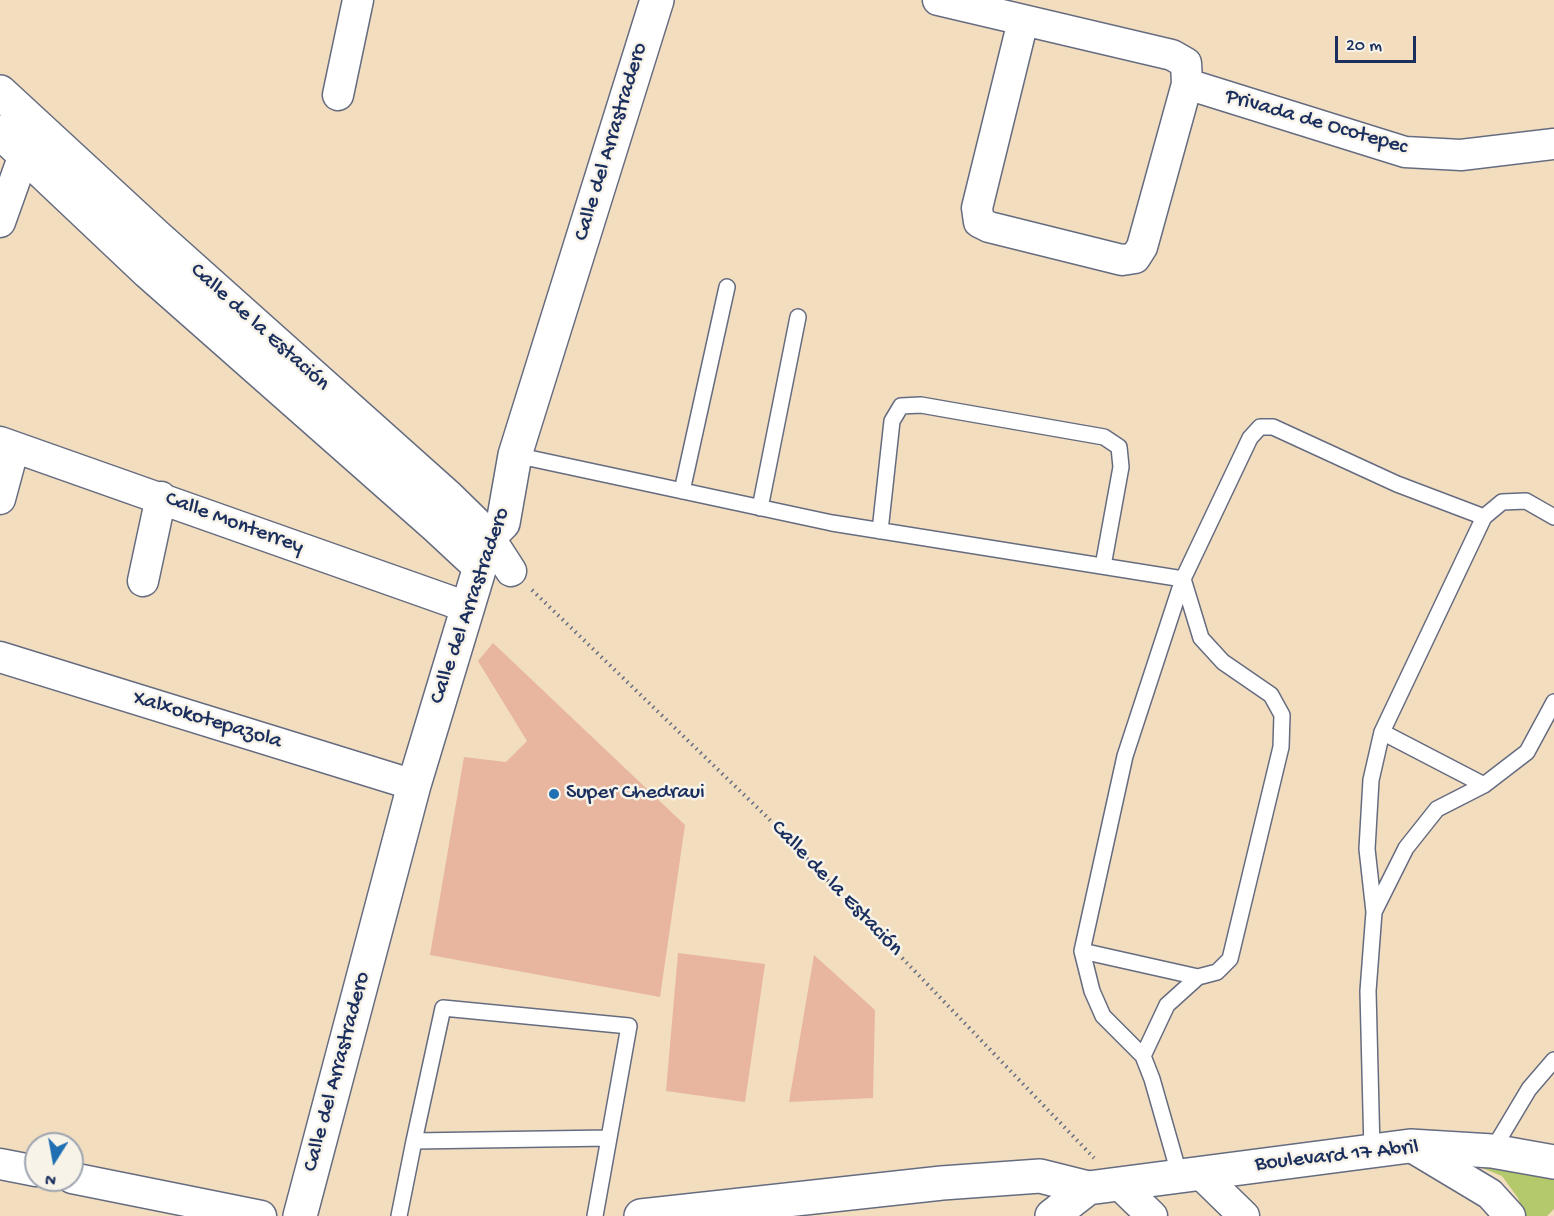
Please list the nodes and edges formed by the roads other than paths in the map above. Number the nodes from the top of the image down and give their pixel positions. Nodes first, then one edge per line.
1 (358, 0) edge
2 (657, 0) edge
3 (938, 0) edge
4 (1023, 21) junction
5 (1187, 84) junction
6 (0, 92) edge
7 (338, 95) dead end
8 (35, 122) junction
9 (0, 132) edge
10 (1554, 144) edge
11 (25, 154) junction
12 (0, 222) edge
13 (727, 286) dead end
14 (798, 317) dead end
15 (7, 445) edge
16 (515, 455) junction
17 (682, 491) junction
18 (160, 497) junction
19 (0, 499) edge
20 (759, 508) junction
21 (1484, 517) junction
22 (1554, 517) edge
23 (880, 531) junction
24 (493, 558) junction
25 (1103, 566) junction
26 (1183, 579) junction
27 (143, 581) dead end
28 (467, 606) junction
29 (0, 657) edge
30 (1554, 702) edge
31 (1382, 732) junction
32 (414, 785) junction
33 (1484, 785) junction
34 (1374, 912) junction
35 (1082, 951) junction
36 (1198, 977) junction
37 (1143, 1056) junction
38 (1554, 1060) edge
39 (609, 1138) junction
40 (414, 1141) junction
41 (1410, 1146) junction
42 (1372, 1151) junction
43 (1492, 1151) junction
44 (1554, 1162) edge
45 (0, 1164) edge
46 (24, 1169) edge
47 (1190, 1175) junction
48 (84, 1180) edge
49 (1104, 1186) junction
50 (261, 1216) edge
51 (300, 1216) edge
52 (399, 1216) edge
53 (595, 1216) edge
54 (641, 1216) edge
55 (1052, 1216) edge
56 (1152, 1216) edge
57 (1244, 1216) edge
58 (1510, 1216) edge

1 - 7 street
2 - 16 street, Calle del Arrastradero
3 - 4 street
4 - 5 street
4 - 5 street
5 - 10 street, Privada de Ocotepec
6 - 8 street, Calle de la Estación
8 - 11 street
8 - 24 street, Calle de la Estación
9 - 11 street, Calle de la Estación
11 - 12 street
11 - 24 street, Calle de la Estación
13 - 17 lane
14 - 20 lane
15 - 18 street, Calle Monterrey
15 - 19 street
16 - 17 lane
16 - 24 street, Calle del Arrastradero
17 - 20 lane
18 - 27 street
18 - 28 street, Calle Monterrey
20 - 23 lane
21 - 22 lane
21 - 26 lane
21 - 31 lane
23 - 25 lane
23 - 25 lane
24 - 28 street, Calle del Arrastradero
25 - 26 lane
26 - 35 lane
26 - 36 lane
28 - 32 street, Calle del Arrastradero
29 - 32 street, Xalxokotepazola
30 - 33 lane
31 - 33 lane
31 - 34 lane
32 - 51 street, Calle del Arrastradero
33 - 34 lane
34 - 42 lane
35 - 36 lane
35 - 37 lane
36 - 37 lane
37 - 47 lane
38 - 43 lane
39 - 40 lane
39 - 40 lane
39 - 53 lane
40 - 52 lane
41 - 42 street, Boulevard 17 Abril
41 - 43 street, Boulevard 17 Abril
41 - 58 street
42 - 47 street, Boulevard 17 Abril
43 - 44 street, Boulevard 17 Abril
45 - 46 street
47 - 49 street, Boulevard 17 Abril
47 - 57 street
48 - 50 street
49 - 54 street
49 - 55 street
49 - 56 street

